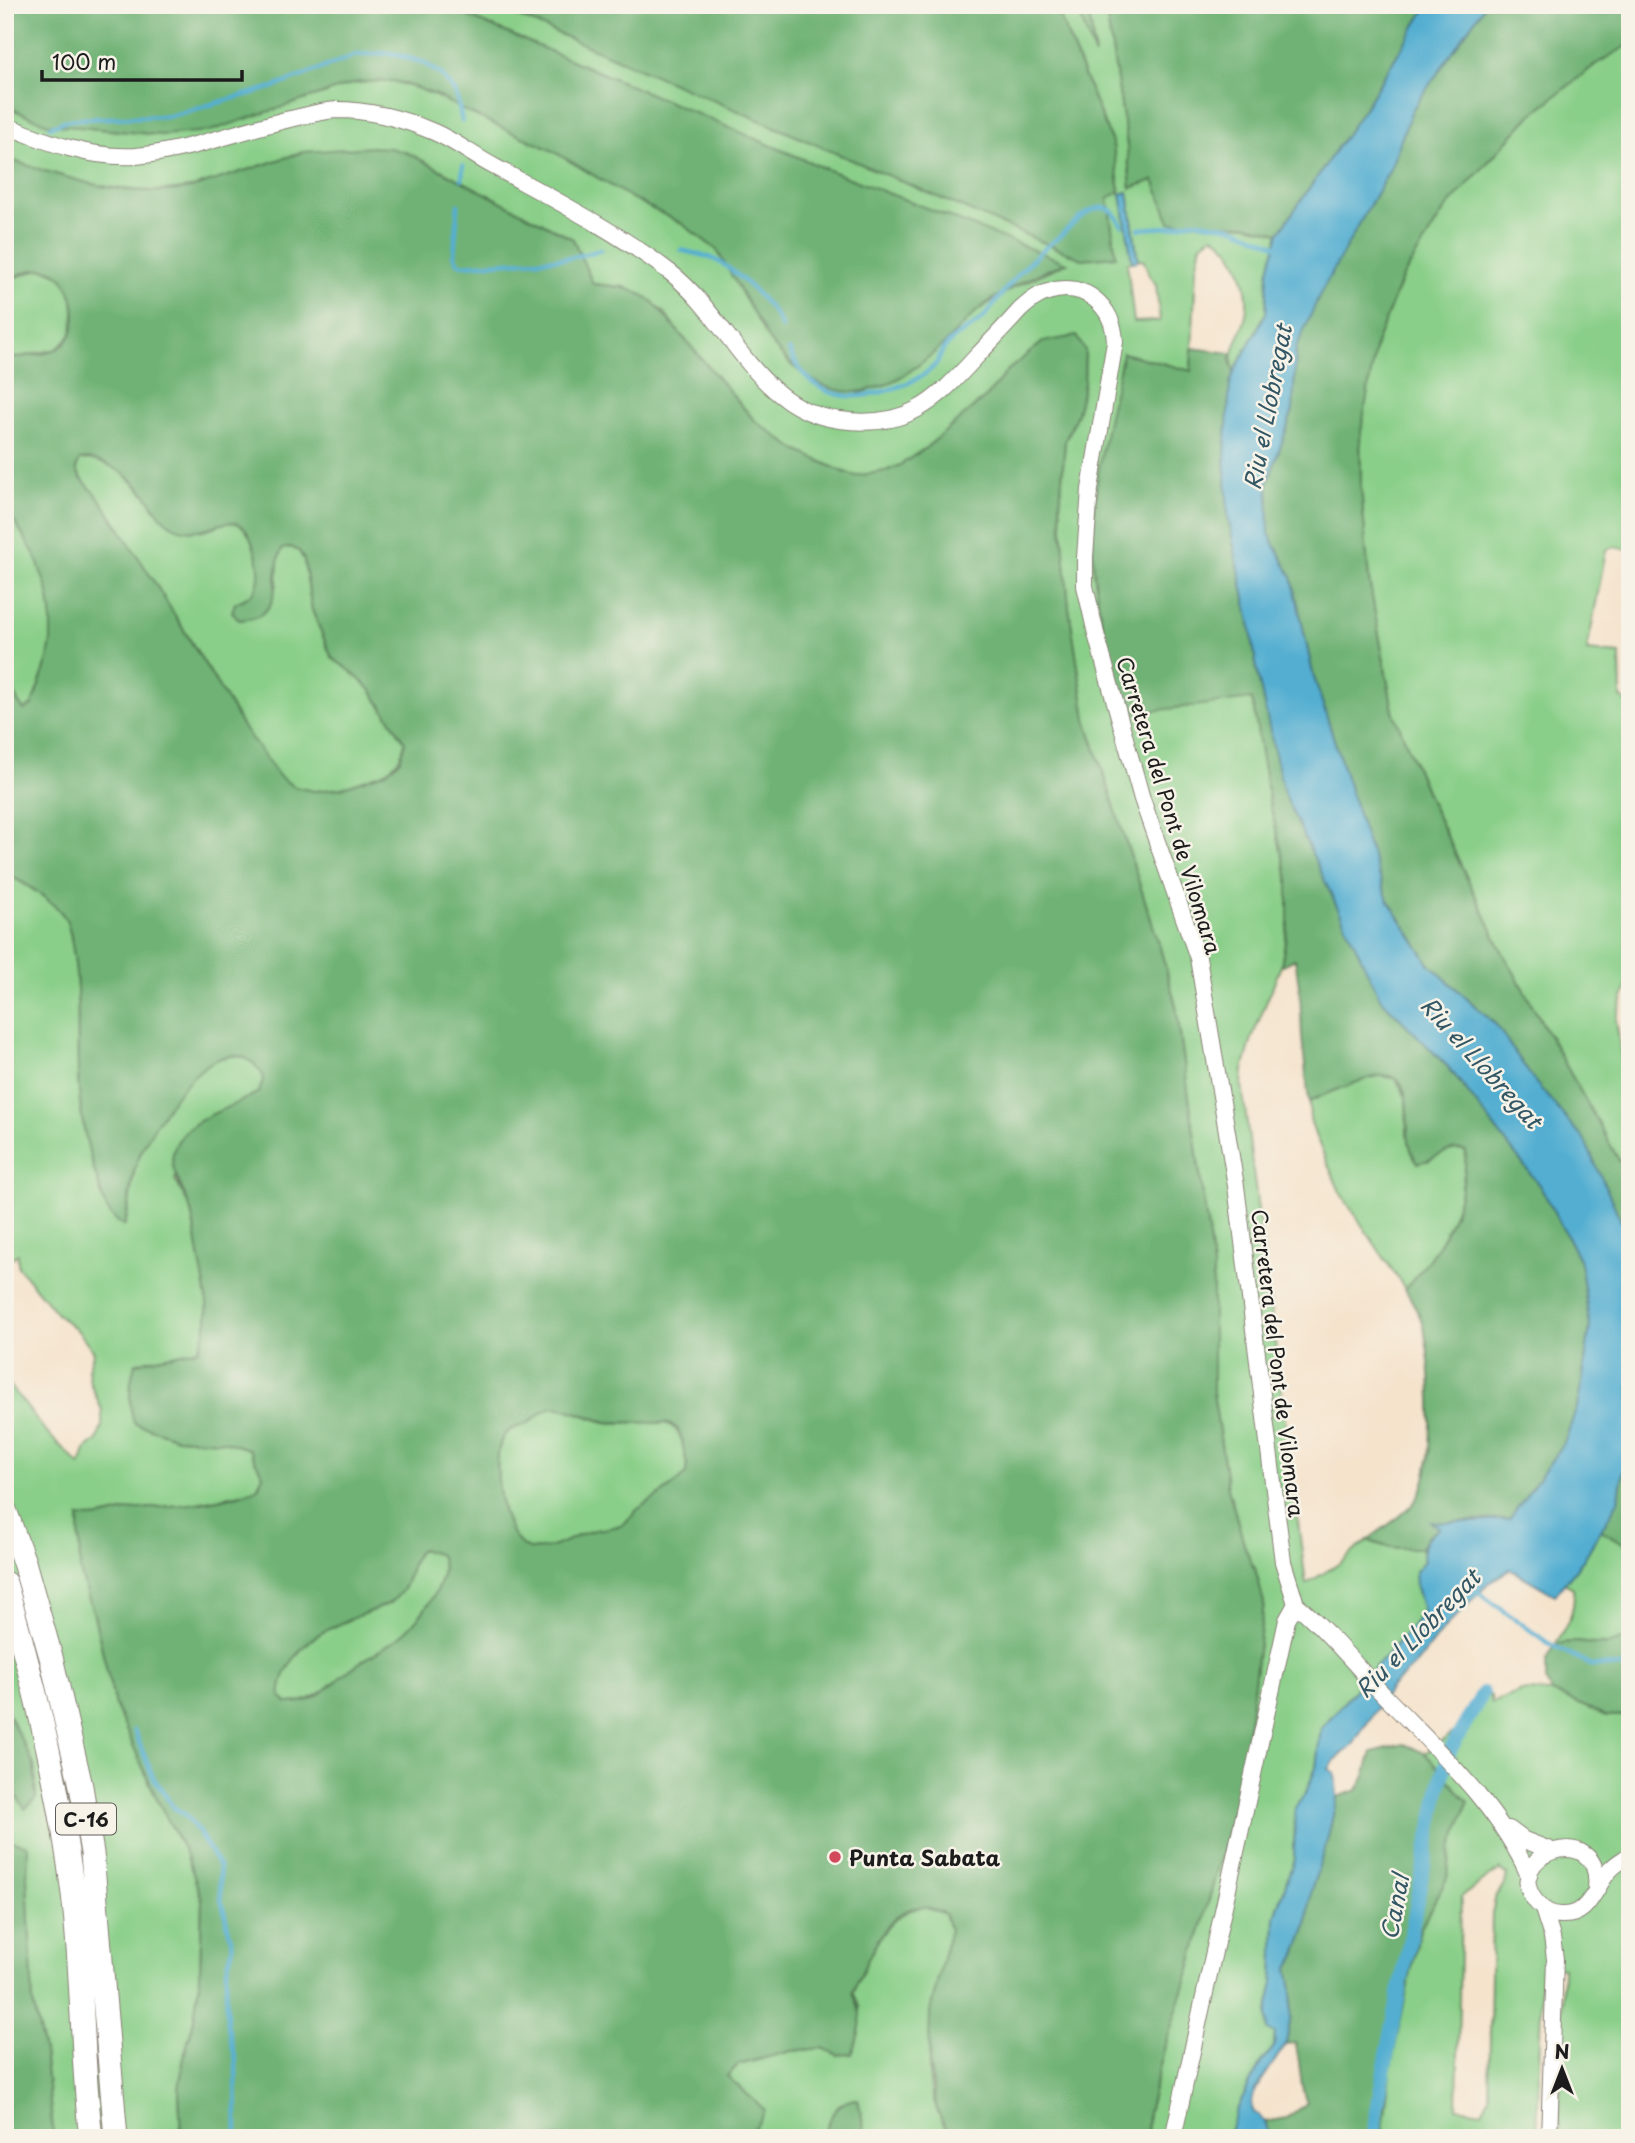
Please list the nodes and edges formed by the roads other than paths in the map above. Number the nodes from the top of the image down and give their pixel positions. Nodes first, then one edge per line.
1 (5, 125) edge
2 (5, 1510) edge
3 (5, 1583) edge
4 (1300, 1608) junction
5 (1501, 1824) junction
6 (1550, 1850) junction
7 (1587, 1857) junction
8 (1628, 1857) edge
9 (1530, 1876) junction
10 (1596, 1888) junction
11 (1543, 1909) junction
12 (1573, 1914) junction
13 (1555, 1959) junction
14 (92, 2138) edge
15 (116, 2138) edge
16 (1173, 2138) edge
17 (1549, 2138) edge

1 - 4 street, Carretera del Pont de Vilomara
2 - 15 highway, C-16
3 - 14 highway, C-16
4 - 5 street
4 - 16 street
5 - 6 street
5 - 9 street
6 - 7 street
6 - 9 street
7 - 8 street
7 - 10 street
8 - 10 street
9 - 11 street
10 - 12 street
11 - 12 street
11 - 13 street
12 - 13 street
13 - 17 street

